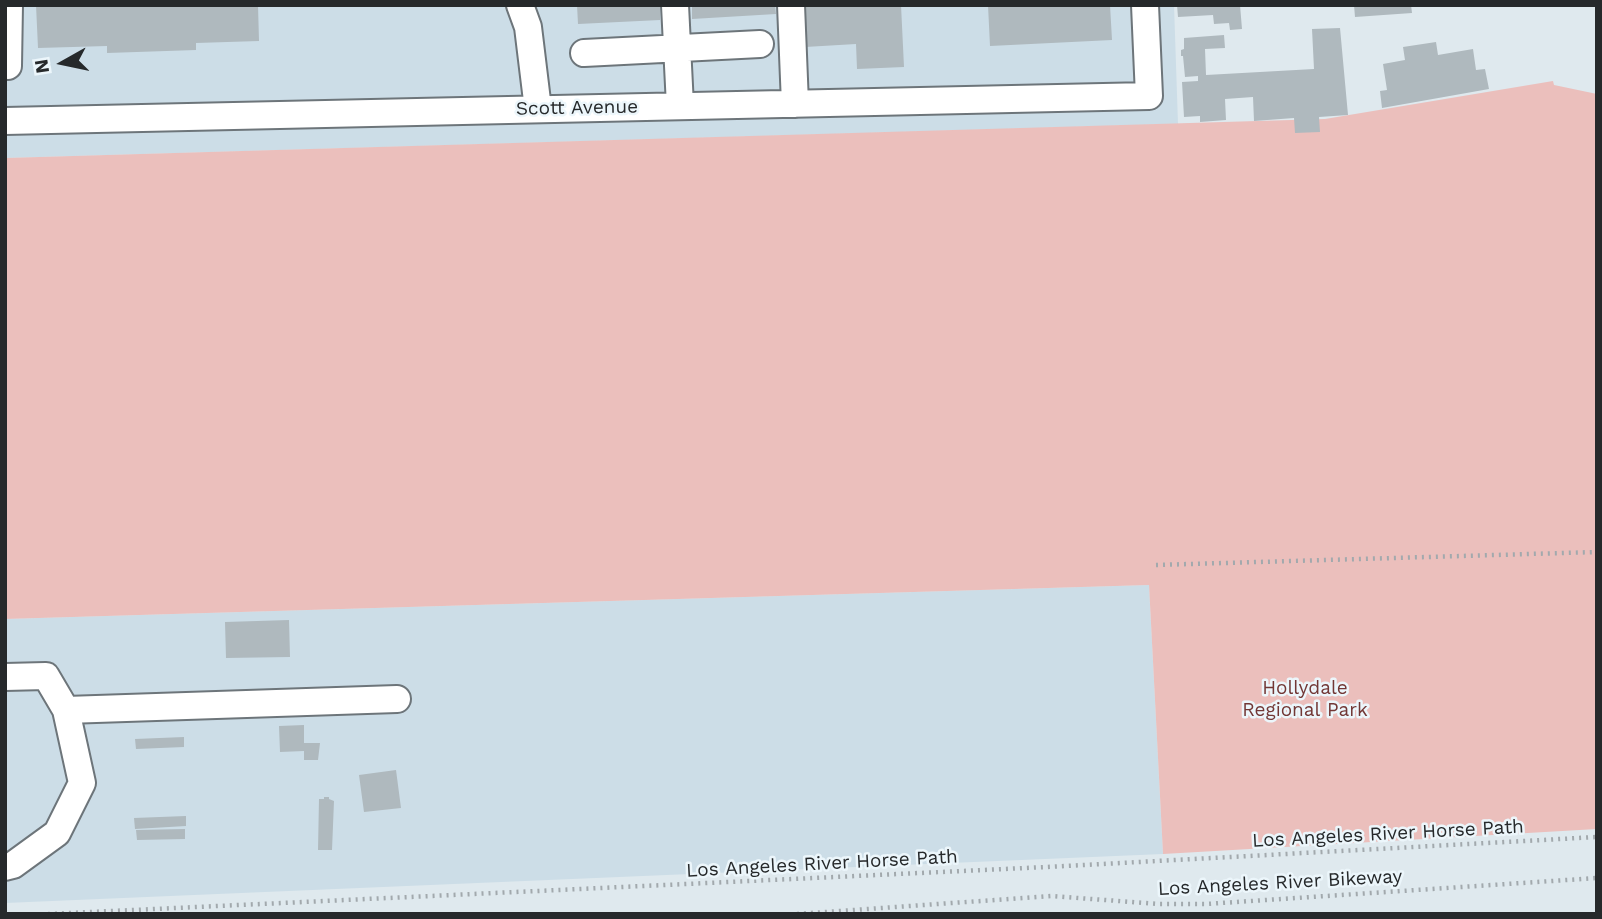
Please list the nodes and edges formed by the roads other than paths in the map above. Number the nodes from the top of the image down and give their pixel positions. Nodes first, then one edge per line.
1 (9, 5) edge
2 (520, 5) edge
3 (675, 5) edge
4 (791, 5) edge
5 (1145, 5) edge
6 (760, 44) dead end
7 (677, 50) junction
8 (584, 52) dead end
9 (8, 66) dead end
10 (795, 104) junction
11 (680, 106) junction
12 (538, 109) junction
13 (5, 121) edge
14 (5, 677) edge
15 (397, 699) dead end
16 (66, 710) junction
17 (5, 867) edge

1 - 9 street
2 - 12 street
3 - 7 street
4 - 10 street
5 - 10 street, Scott Avenue
6 - 7 street
7 - 8 street
7 - 11 street
10 - 11 street, Scott Avenue
11 - 12 street, Scott Avenue
12 - 13 street, Scott Avenue
14 - 16 street
15 - 16 street
16 - 17 street

